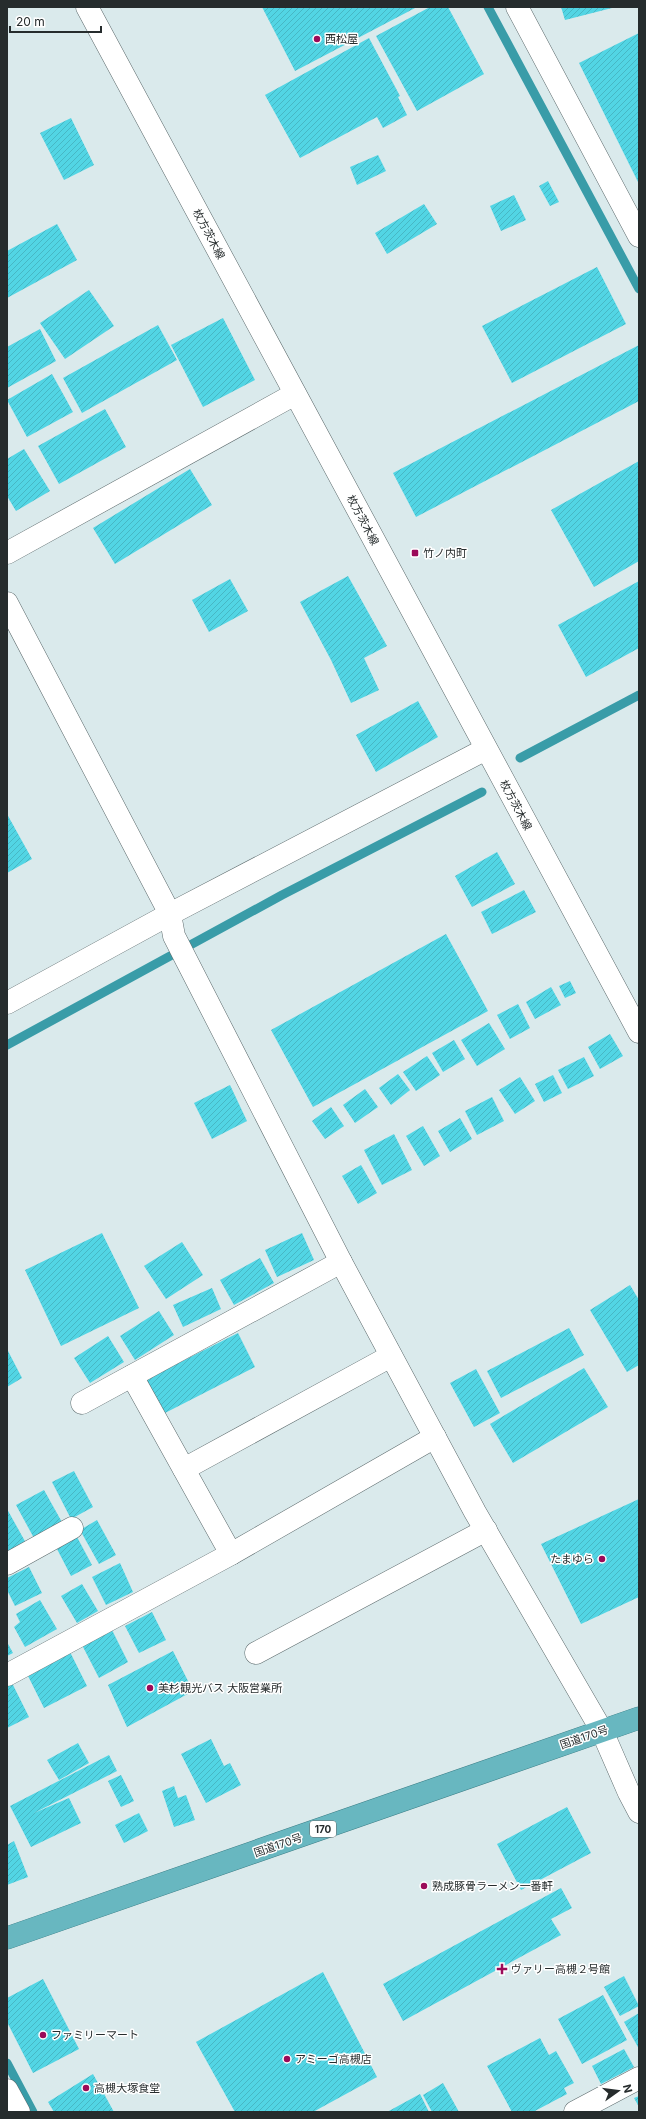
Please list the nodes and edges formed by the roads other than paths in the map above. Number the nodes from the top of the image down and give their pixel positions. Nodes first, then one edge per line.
1 (87, 7) edge
2 (517, 7) edge
3 (639, 236) edge
4 (295, 394) junction
5 (7, 553) edge
6 (7, 603) edge
7 (486, 749) junction
8 (170, 914) junction
9 (7, 1003) edge
10 (639, 1032) edge
11 (341, 1262) junction
12 (391, 1356) junction
13 (132, 1376) junction
14 (82, 1403) dead end
15 (435, 1437) junction
16 (184, 1469) junction
17 (72, 1528) dead end
18 (486, 1530) junction
19 (231, 1554) junction
20 (7, 1564) edge
21 (256, 1653) dead end
22 (7, 1675) edge
23 (639, 1718) edge
24 (602, 1731) junction
25 (639, 1812) edge
26 (7, 1938) edge
27 (639, 2078) edge
28 (7, 2090) edge
29 (19, 2112) edge
30 (575, 2112) edge

1 - 4 street, 枚方茨木線
2 - 3 street
4 - 5 street
4 - 7 street, 枚方茨木線
6 - 8 street
7 - 8 street
7 - 10 street, 枚方茨木線
8 - 9 street
8 - 11 street
11 - 12 street
11 - 13 street
12 - 15 street
12 - 16 street
13 - 14 street
13 - 16 street
15 - 18 street
15 - 19 street
16 - 19 street
17 - 20 street
18 - 21 street
18 - 24 street
19 - 22 street
23 - 24 highway, 国道170号 / 170
24 - 25 street
24 - 26 highway, 国道170号 / 170
27 - 30 street
28 - 29 street

